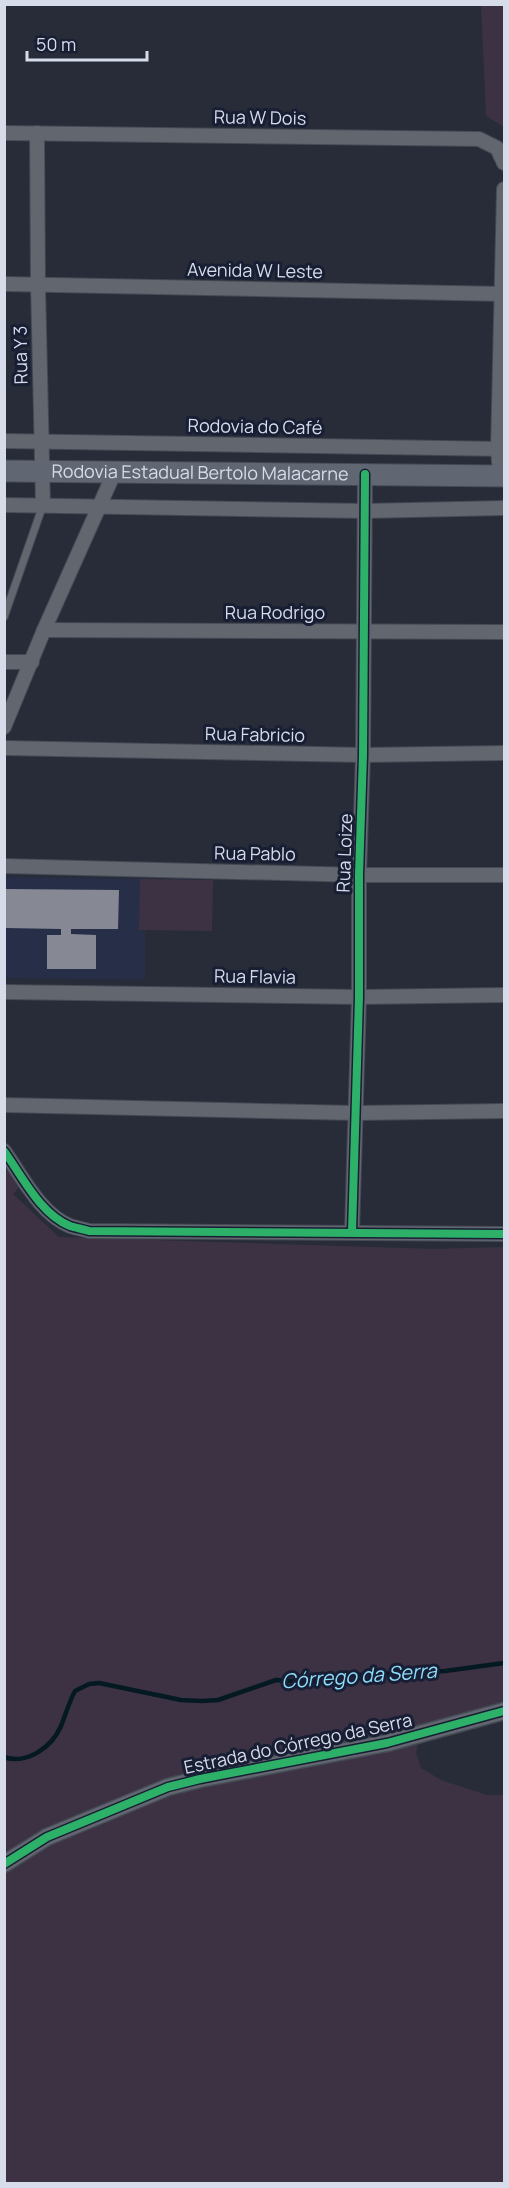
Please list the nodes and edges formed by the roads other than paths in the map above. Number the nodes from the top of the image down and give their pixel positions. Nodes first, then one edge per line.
1 (4, 133) edge
2 (37, 133) junction
3 (504, 163) edge
4 (504, 189) edge
5 (4, 284) edge
6 (38, 284) junction
7 (503, 294) edge
8 (4, 441) edge
9 (41, 441) junction
10 (501, 449) edge
11 (4, 471) edge
12 (41, 471) junction
13 (115, 471) junction
14 (365, 474) junction
15 (502, 476) edge
16 (4, 505) edge
17 (43, 505) junction
18 (100, 505) junction
19 (504, 508) edge
20 (365, 511) junction
21 (4, 617) edge
22 (45, 630) junction
23 (365, 631) junction
24 (504, 632) edge
25 (4, 662) edge
26 (32, 662) junction
27 (4, 727) edge
28 (4, 748) edge
29 (504, 753) edge
30 (363, 755) junction
31 (4, 866) edge
32 (359, 875) junction
33 (504, 875) edge
34 (4, 992) edge
35 (504, 995) edge
36 (359, 997) junction
37 (4, 1105) edge
38 (504, 1111) edge
39 (355, 1113) junction
40 (4, 1150) edge
41 (352, 1232) junction
42 (504, 1234) edge
43 (504, 1711) edge
44 (4, 1864) edge

1 - 2 street, Rua W Dois
2 - 3 street, Rua W Dois
2 - 6 street, Rua Y 3
4 - 7 street
5 - 6 street, Avenida W Leste
6 - 7 street, Avenida W Leste
6 - 9 street, Rua Y 3
7 - 10 street
8 - 9 street, Rodovia do Café
9 - 10 street, Rodovia do Café
9 - 12 street, Rua Y 3
10 - 15 street
11 - 12 main road, Rodovia Estadual Bertolo Malacarne
12 - 13 main road, Rodovia Estadual Bertolo Malacarne
12 - 17 street, Rua Y 3
13 - 14 main road, Rodovia Estadual Bertolo Malacarne
13 - 18 street
14 - 15 main road, Rodovia Estadual Bertolo Malacarne
14 - 20 street, Rua Loize
16 - 17 street
17 - 18 street
17 - 21 lane
18 - 20 street
18 - 22 street
19 - 20 street
20 - 23 street, Rua Loize
22 - 23 street, Rua Rodrigo
22 - 26 street
23 - 24 street, Rua Rodrigo
23 - 30 street, Rua Loize
25 - 26 street
26 - 27 street
28 - 30 street, Rua Fabricio
29 - 30 street, Rua Fabricio
30 - 32 street, Rua Loize
31 - 32 street, Rua Pablo
32 - 33 street, Rua Pablo
32 - 36 street, Rua Loize
34 - 36 street, Rua Flavia
35 - 36 street, Rua Flavia
36 - 39 street, Rua Loize
37 - 39 street
38 - 39 street
39 - 41 street, Rua Loize
40 - 41 street
41 - 42 street
43 - 44 street, Estrada do Córrego da Serra

